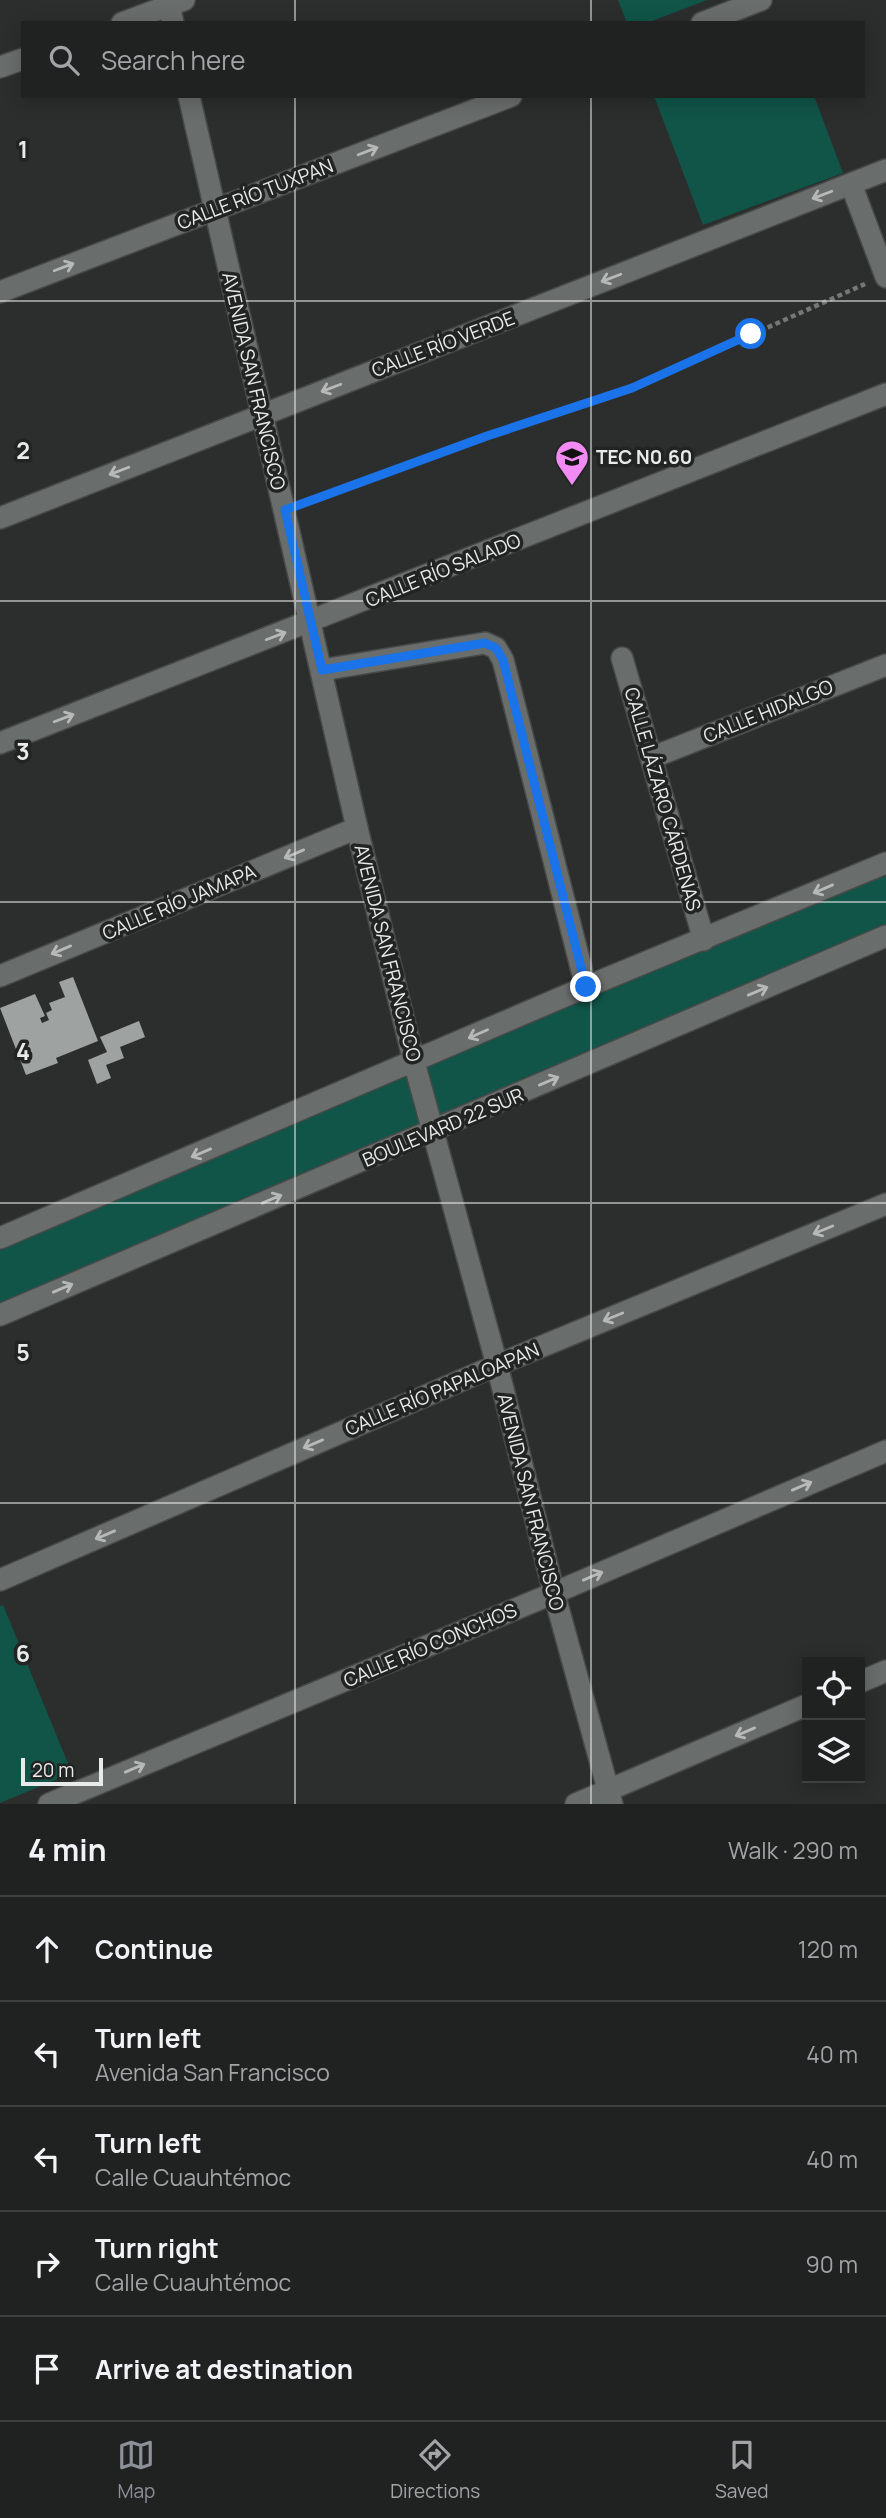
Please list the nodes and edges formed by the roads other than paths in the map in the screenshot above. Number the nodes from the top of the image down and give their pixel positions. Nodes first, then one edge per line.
1 (761, 0) edge
2 (174, 7) edge
3 (128, 21) edge
4 (707, 21) edge
5 (21, 60) edge
6 (0, 67) edge
7 (189, 98) edge
8 (506, 98) edge
9 (886, 170) edge
10 (851, 184) junction
11 (214, 210) junction
12 (886, 276) edge
13 (0, 292) edge
14 (886, 394) edge
15 (262, 415) junction
16 (0, 518) edge
17 (311, 622) junction
18 (622, 658) dead end
19 (886, 665) edge
20 (322, 670) junction
21 (0, 743) edge
22 (651, 758) junction
23 (357, 828) junction
24 (886, 863) edge
25 (886, 936) edge
26 (704, 940) junction
27 (0, 976) edge
28 (586, 987) junction
29 (414, 1062) junction
30 (432, 1132) junction
31 (886, 1204) edge
32 (0, 1238) edge
33 (0, 1315) edge
34 (496, 1365) junction
35 (886, 1451) edge
36 (0, 1580) edge
37 (554, 1593) junction
38 (886, 1671) edge
39 (865, 1680) edge
40 (802, 1707) edge
41 (610, 1797) edge
42 (49, 1804) edge
43 (576, 1804) edge

1 - 4 street
2 - 3 street
5 - 6 street
7 - 11 street, AVENIDA SAN FRANCISCO
11 -> 8 street, CALLE RÍO TUXPAN
9 - 10 street, CALLE RÍO VERDE
10 - 12 street
10 -> 15 street, CALLE RÍO VERDE
13 -> 11 street, CALLE RÍO TUXPAN
11 - 15 street, AVENIDA SAN FRANCISCO
14 - 17 street, CALLE RÍO SALADO
15 -> 16 street, CALLE RÍO VERDE
15 - 17 street, AVENIDA SAN FRANCISCO
17 - 20 street, AVENIDA SAN FRANCISCO
21 -> 17 street, CALLE RÍO SALADO
18 - 22 street, CALLE LÁZARO CÁRDENAS
19 - 22 street, CALLE HIDALGO
20 - 23 street, AVENIDA SAN FRANCISCO
20 - 28 street
22 - 26 street, CALLE LÁZARO CÁRDENAS
23 -> 27 street, CALLE RÍO JAMAPA
23 - 29 street, AVENIDA SAN FRANCISCO
24 -> 26 street
30 -> 25 street, BOULEVARD 22 SUR
26 - 28 street
28 -> 29 street
29 - 30 street, AVENIDA SAN FRANCISCO
29 -> 32 street
33 -> 30 street, BOULEVARD 22 SUR
30 - 34 street, AVENIDA SAN FRANCISCO
31 -> 34 street, CALLE RÍO PAPALOAPAN
34 -> 36 street, CALLE RÍO PAPALOAPAN
34 - 37 street, AVENIDA SAN FRANCISCO
37 -> 35 street, CALLE RÍO CONCHOS
37 - 41 street, AVENIDA SAN FRANCISCO
42 -> 37 street, CALLE RÍO CONCHOS
38 - 39 street
40 -> 41 street
41 - 43 street

